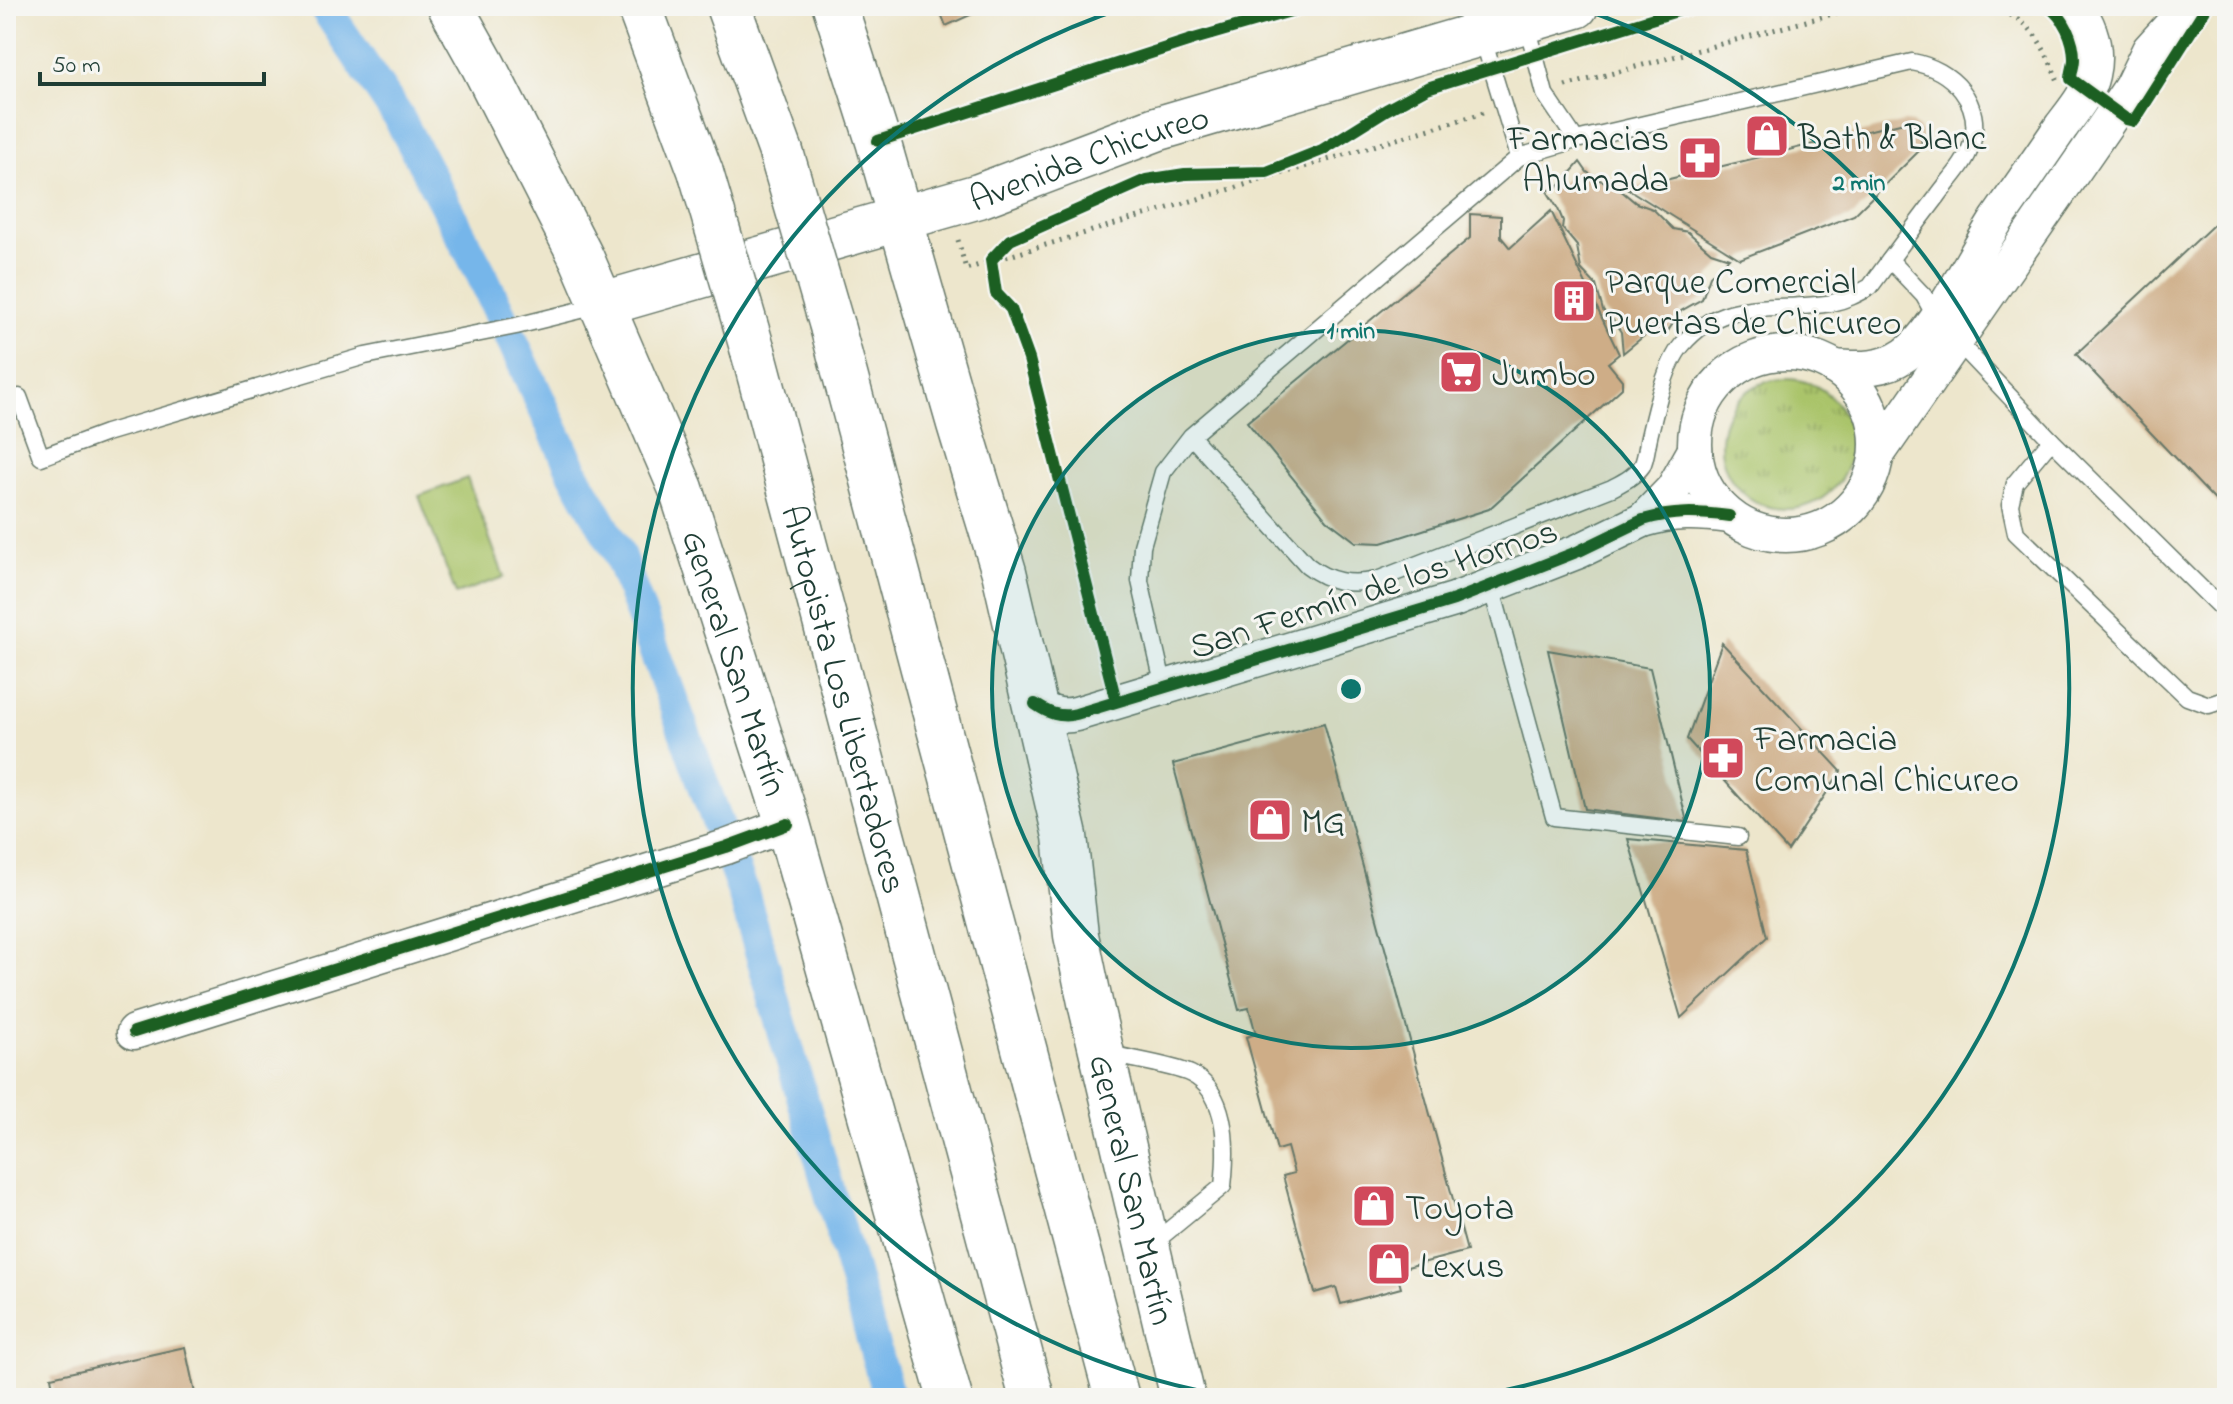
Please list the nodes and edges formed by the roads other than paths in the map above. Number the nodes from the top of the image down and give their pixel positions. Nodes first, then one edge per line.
1 (450, 6) edge
2 (639, 6) edge
3 (728, 6) edge
4 (835, 6) edge
5 (1576, 6) edge
6 (2076, 6) edge
7 (2189, 6) edge
8 (1506, 18) edge
9 (1576, 140) junction
10 (1519, 157) junction
11 (901, 216) junction
12 (1890, 260) junction
13 (603, 304) junction
14 (1946, 330) junction
15 (1834, 367) junction
16 (19, 397) dead end
17 (1191, 436) junction
18 (2051, 440) junction
19 (1695, 450) junction
20 (1877, 455) junction
21 (1729, 516) junction
22 (1643, 520) junction
23 (1491, 586) junction
24 (2227, 614) edge
25 (1164, 687) junction
26 (2227, 699) edge
27 (1048, 723) junction
28 (788, 824) junction
29 (1738, 837) dead end
30 (134, 1032) dead end
31 (1101, 1052) junction
32 (1147, 1249) junction
33 (950, 1398) edge
34 (1032, 1398) edge
35 (1117, 1398) edge
36 (1183, 1398) edge

1 - 13 main road, General San Martín
2 - 34 main road, Autopista Los Libertadores, bridge
3 - 35 main road, bridge
4 - 11 main road, General San Martín
5 - 8 main road, Avenida Chicureo
6 - 14 street
7 - 14 street
8 - 9 lane
8 - 10 lane
8 - 11 main road, Avenida Chicureo
9 - 10 lane
9 - 12 lane
10 - 17 lane
11 - 13 main road, Avenida Chicureo
11 - 27 main road, General San Martín
12 - 14 lane
12 - 17 lane
13 - 16 lane
13 - 28 main road, General San Martín
14 - 15 street
14 - 18 lane
14 - 20 street
15 - 19 street
15 - 20 street
17 - 25 lane
18 - 24 lane
18 - 26 lane
19 - 21 street
19 - 22 street, San Fermín de los Hornos
20 - 21 street
21 - 22 street, San Fermín de los Hornos
22 - 23 street, San Fermín de los Hornos
23 - 25 street, San Fermín de los Hornos
23 - 29 lane
25 - 27 street, San Fermín de los Hornos
27 - 31 main road, General San Martín
28 - 30 street
28 - 33 main road, General San Martín
31 - 32 main road, General San Martín
31 - 32 lane
32 - 36 main road, General San Martín

